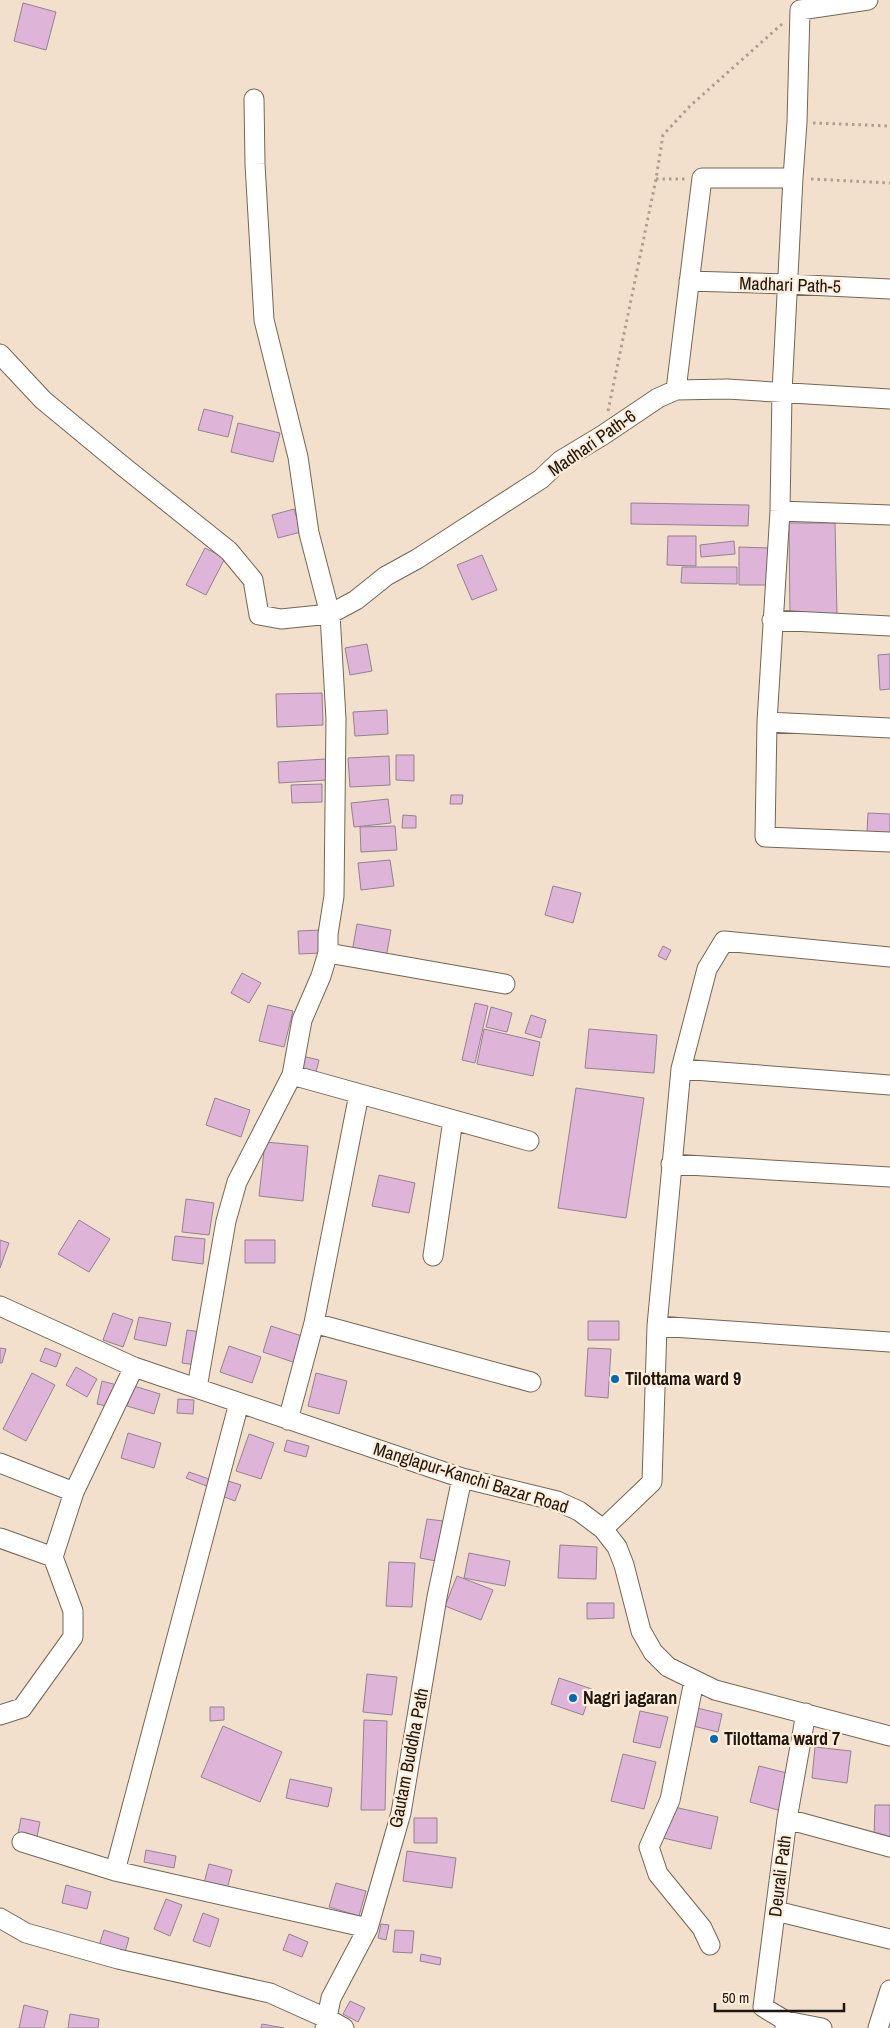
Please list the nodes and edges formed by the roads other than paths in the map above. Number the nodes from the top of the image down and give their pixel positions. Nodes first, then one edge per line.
1 (867, 0) edge
2 (254, 99) dead end
3 (793, 178) junction
4 (689, 281) junction
5 (787, 284) junction
6 (890, 289) edge
7 (0, 354) edge
8 (676, 390) junction
9 (782, 392) junction
10 (890, 398) edge
11 (780, 511) junction
12 (890, 515) edge
13 (330, 614) junction
14 (772, 620) junction
15 (890, 626) edge
16 (767, 722) junction
17 (890, 728) edge
18 (890, 842) edge
19 (328, 953) junction
20 (890, 957) edge
21 (505, 984) dead end
22 (682, 1070) junction
23 (292, 1075) junction
24 (890, 1085) edge
25 (358, 1094) junction
26 (453, 1120) junction
27 (529, 1141) dead end
28 (671, 1164) junction
29 (890, 1177) edge
30 (432, 1256) dead end
31 (0, 1306) edge
32 (314, 1323) junction
33 (657, 1326) junction
34 (890, 1342) edge
35 (134, 1368) junction
36 (530, 1382) dead end
37 (198, 1388) junction
38 (239, 1403) junction
39 (288, 1420) junction
40 (0, 1463) edge
41 (462, 1478) junction
42 (74, 1492) junction
43 (604, 1529) junction
44 (0, 1538) edge
45 (53, 1557) junction
46 (694, 1681) junction
47 (806, 1713) junction
48 (0, 1715) edge
49 (890, 1736) edge
50 (787, 1819) junction
51 (22, 1842) dead end
52 (890, 1848) edge
53 (115, 1871) junction
54 (776, 1911) junction
55 (0, 1918) edge
56 (368, 1928) junction
57 (890, 1940) edge
58 (710, 1946) dead end
59 (890, 1990) edge
60 (785, 2024) edge
61 (332, 2025) edge
62 (822, 2028) edge
63 (878, 2028) edge

1 - 3 street
2 - 13 street
3 - 4 street
3 - 5 street
4 - 5 street, Madhari Path-5
4 - 8 street
5 - 6 street, Madhari Path-5
5 - 9 street
7 - 13 street
8 - 9 street, Madhari Path-6
8 - 13 street, Madhari Path-6
9 - 10 street, Madhari Path-6
9 - 11 street
11 - 12 street
11 - 14 street
13 - 19 street
14 - 15 street
14 - 16 street
16 - 17 street
16 - 18 street
19 - 21 street
19 - 23 street
20 - 22 street
22 - 24 street
22 - 28 street
23 - 25 street
23 - 37 street
25 - 26 street
25 - 32 street
26 - 27 street
26 - 30 street
28 - 29 street
28 - 33 street
31 - 35 street, Manglapur-Kanchi Bazar Road
32 - 36 street
32 - 39 street
33 - 34 street
33 - 43 street
35 - 37 street, Manglapur-Kanchi Bazar Road
35 - 42 street
37 - 38 street, Manglapur-Kanchi Bazar Road
38 - 39 street, Manglapur-Kanchi Bazar Road
38 - 53 street
39 - 41 street, Manglapur-Kanchi Bazar Road
40 - 42 street
41 - 43 street, Manglapur-Kanchi Bazar Road
41 - 56 street, Gautam Buddha Path
42 - 45 street
43 - 46 street, Manglapur-Kanchi Bazar Road
44 - 45 street
45 - 48 street
46 - 47 street, Manglapur-Kanchi Bazar Road
46 - 58 street
47 - 49 street, Manglapur-Kanchi Bazar Road
47 - 50 street, Deurali Path
50 - 52 street
50 - 54 street, Deurali Path
51 - 53 street
53 - 56 street
54 - 57 street
54 - 60 street, Deurali Path
55 - 61 street
56 - 61 street, Gautam Buddha Path
59 - 63 street
60 - 62 street

